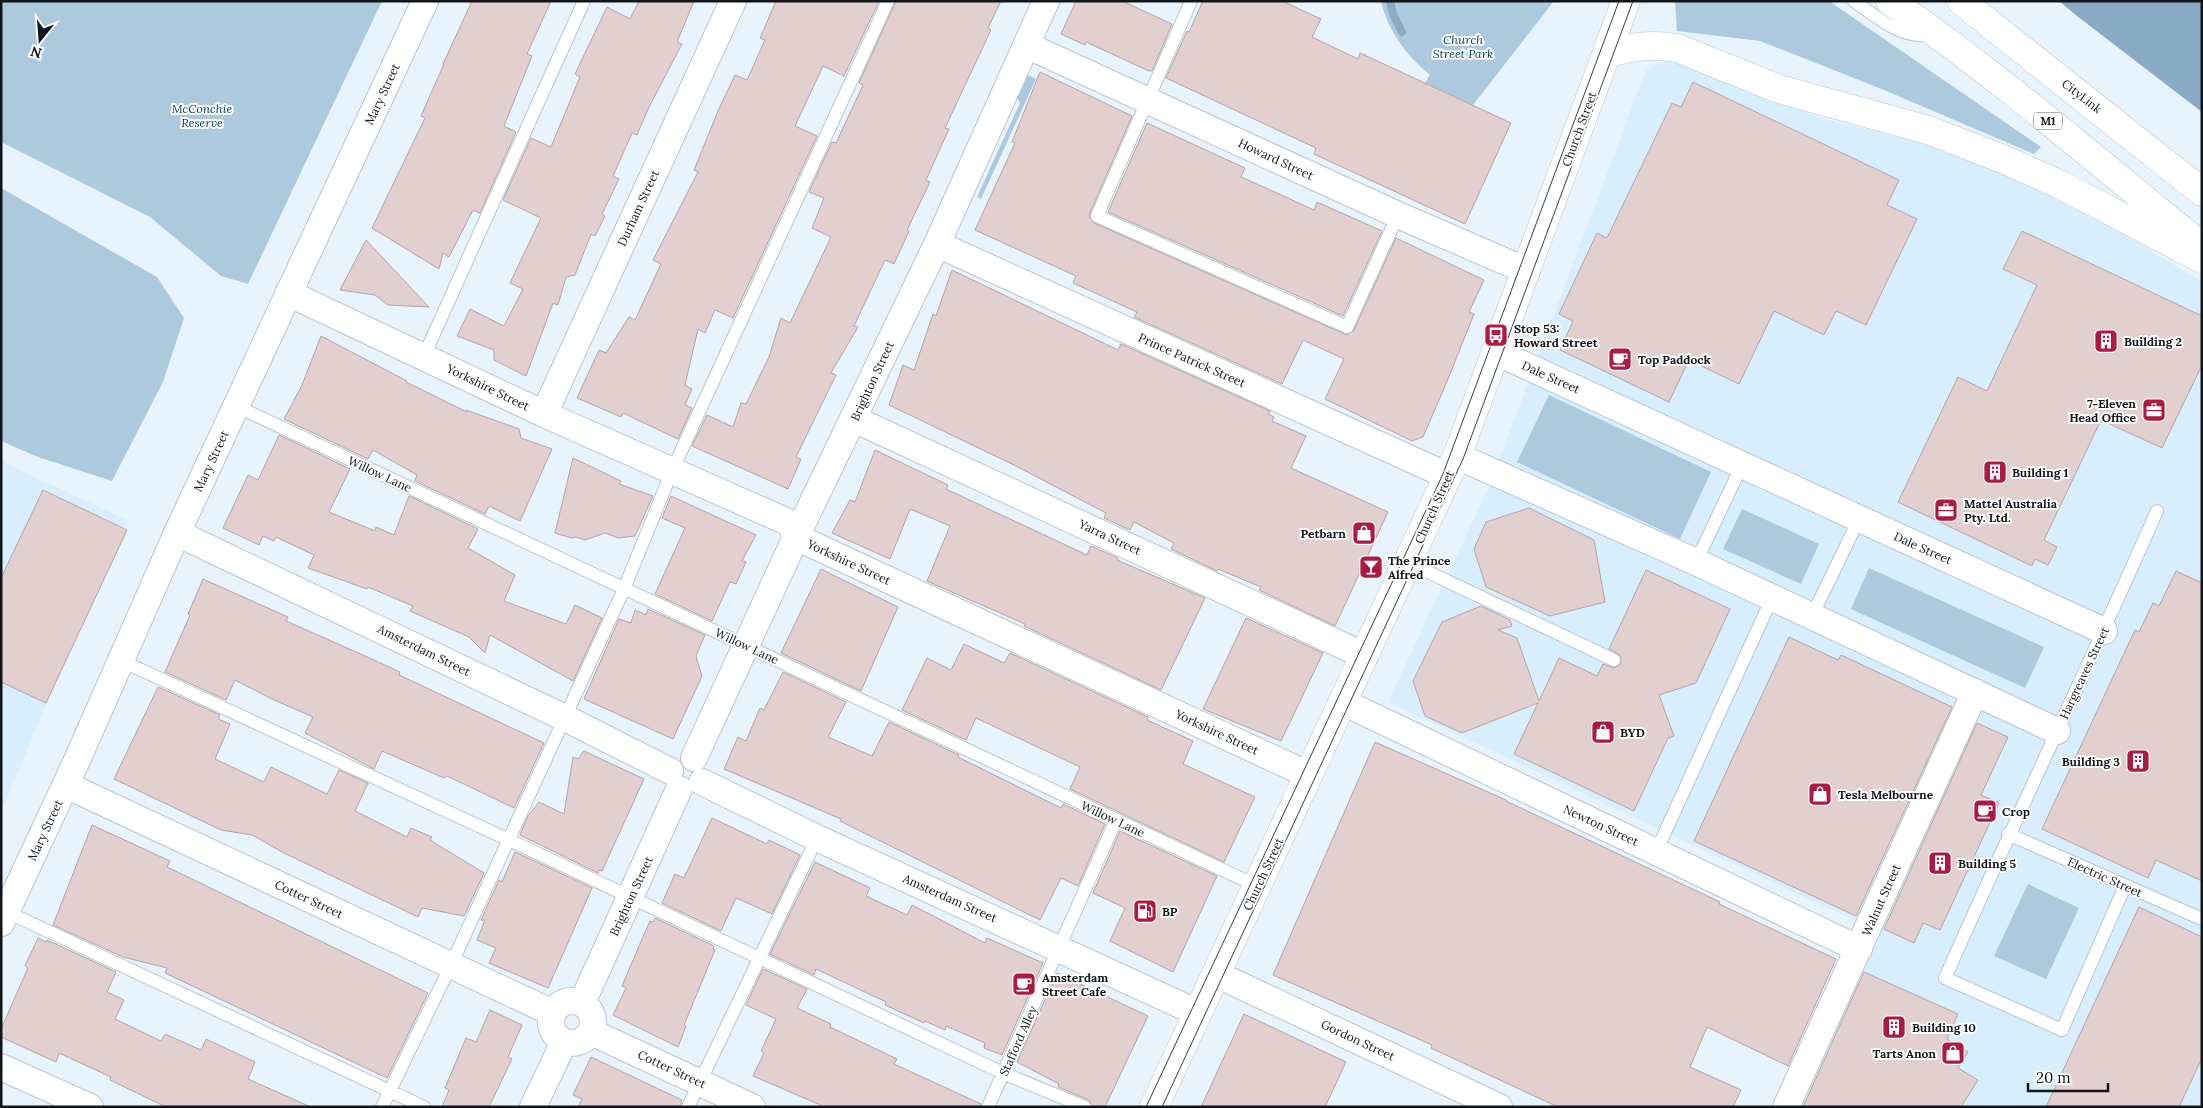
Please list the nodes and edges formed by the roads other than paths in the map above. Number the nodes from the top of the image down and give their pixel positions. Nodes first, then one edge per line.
1 (425, 1) edge
2 (584, 1) edge
3 (733, 1) edge
4 (888, 1) edge
5 (1046, 1) edge
6 (1191, 1) edge
7 (1626, 1) edge
8 (1854, 1) edge
9 (1890, 1) edge
10 (1961, 1) edge
11 (1938, 34) junction
12 (1026, 45) junction
13 (1607, 54) junction
14 (1147, 100) junction
15 (2202, 192) edge
16 (1398, 215) junction
17 (937, 244) junction
18 (2202, 246) edge
19 (2202, 259) edge
20 (1527, 271) junction
21 (288, 293) junction
22 (1496, 352) junction
23 (424, 356) junction
24 (236, 406) junction
25 (544, 414) junction
26 (854, 419) junction
27 (1742, 465) junction
28 (1452, 466) junction
29 (672, 471) junction
30 (2157, 511) dead end
31 (1859, 518) junction
32 (177, 533) junction
33 (796, 537) junction
34 (1408, 562) junction
35 (1696, 562) junction
36 (624, 589) junction
37 (1772, 598) junction
38 (1812, 616) junction
39 (2104, 630) junction
40 (745, 645) junction
41 (1365, 656) junction
42 (1614, 660) dead end
43 (122, 661) junction
44 (1975, 692) junction
45 (1343, 702) junction
46 (566, 718) junction
47 (2057, 731) junction
48 (686, 775) junction
49 (1309, 775) junction
50 (66, 785) junction
51 (1116, 820) junction
52 (2008, 834) junction
53 (817, 838) junction
54 (508, 839) junction
55 (1656, 852) junction
56 (1257, 886) junction
57 (2125, 886) junction
58 (630, 898) junction
59 (4, 917) edge
60 (2202, 919) edge
61 (1060, 947) junction
62 (1859, 949) junction
63 (760, 958) junction
64 (451, 964) junction
65 (1216, 974) junction
66 (582, 1003) junction
67 (553, 1013) junction
68 (1198, 1013) junction
69 (591, 1032) junction
70 (564, 1042) junction
71 (1, 1067) edge
72 (1004, 1073) junction
73 (699, 1082) junction
74 (390, 1090) junction
75 (90, 1107) edge
76 (382, 1107) edge
77 (424, 1107) edge
78 (533, 1107) edge
79 (688, 1107) edge
80 (752, 1107) edge
81 (988, 1107) edge
82 (1085, 1107) edge
83 (1154, 1107) edge
84 (1499, 1107) edge
85 (1786, 1107) edge

1 - 21 street, Mary Street
2 - 23 lane
3 - 25 street, Durham Street
4 - 29 lane
5 - 12 street, Brighton Street
6 - 14 lane
7 - 13 main road, Church Street
8 - 11 lane
9 - 11 main road, M1
10 - 15 main road, CityLink
11 - 18 main road, M1
12 - 14 street, Howard Street
12 - 17 street, Brighton Street
13 - 19 main road
13 - 20 main road, Church Street
14 - 16 street, Howard Street
14 - 16 lane
16 - 20 street, Howard Street
17 - 26 street, Brighton Street
17 - 28 street, Prince Patrick Street
20 - 22 main road, Church Street
21 - 23 street, Yorkshire Street
21 - 24 street, Mary Street
22 - 27 street, Dale Street
22 - 28 main road, Church Street
23 - 25 street, Yorkshire Street
24 - 32 street, Mary Street
24 - 36 lane, Willow Lane
25 - 29 street, Yorkshire Street
26 - 33 street, Brighton Street
26 - 41 street, Yarra Street
27 - 31 street, Dale Street
27 - 35 lane
28 - 34 main road, Church Street
28 - 35 street
29 - 33 street, Yorkshire Street
29 - 36 lane
30 - 39 lane, Hargreaves Street
31 - 38 lane
31 - 39 street, Dale Street
32 - 43 street, Mary Street
32 - 46 street, Amsterdam Street
33 - 40 street, Brighton Street
33 - 49 street, Yorkshire Street
34 - 41 main road, Church Street
34 - 42 lane
35 - 37 street
36 - 40 lane, Willow Lane
36 - 46 lane
37 - 38 street
37 - 55 lane
38 - 44 street
39 - 47 lane, Hargreaves Street
40 - 48 street, Brighton Street
40 - 51 lane, Willow Lane
41 - 45 main road, Church Street
43 - 50 street, Mary Street
43 - 54 lane
44 - 47 street
44 - 62 street, Walnut Street
45 - 49 main road, Church Street
45 - 55 street, Newton Street
46 - 48 street, Amsterdam Street
46 - 54 lane
47 - 52 lane, Hargreaves Street
48 - 53 street, Amsterdam Street
48 - 58 street, Brighton Street
49 - 56 main road, Church Street
50 - 59 street, Mary Street
50 - 64 street, Cotter Street
51 - 56 lane, Willow Lane
51 - 61 lane, Stafford Alley
52 - 57 lane, Electric Street
52 - 57 lane, Hargreaves Street
53 - 61 street, Amsterdam Street
53 - 63 lane
54 - 58 lane
54 - 64 lane
55 - 62 street, Newton Street
56 - 65 main road, Church Street
57 - 60 lane, Electric Street
58 - 63 lane
58 - 66 street, Brighton Street
59 - 74 lane
61 - 68 street, Amsterdam Street
61 - 72 lane, Stafford Alley
62 - 85 street, Walnut Street
63 - 72 lane
63 - 73 lane
64 - 67 street, Cotter Street
64 - 74 lane
65 - 68 main road, Church Street
65 - 84 street, Gordon Street
66 - 67 street
66 - 69 street
67 - 70 street
68 - 83 main road, Church Street
69 - 70 street
69 - 73 street, Cotter Street
70 - 78 street
71 - 75 street
72 - 81 lane, Stafford Alley
72 - 82 lane
73 - 79 lane
73 - 80 street, Cotter Street
74 - 76 lane
74 - 77 lane

